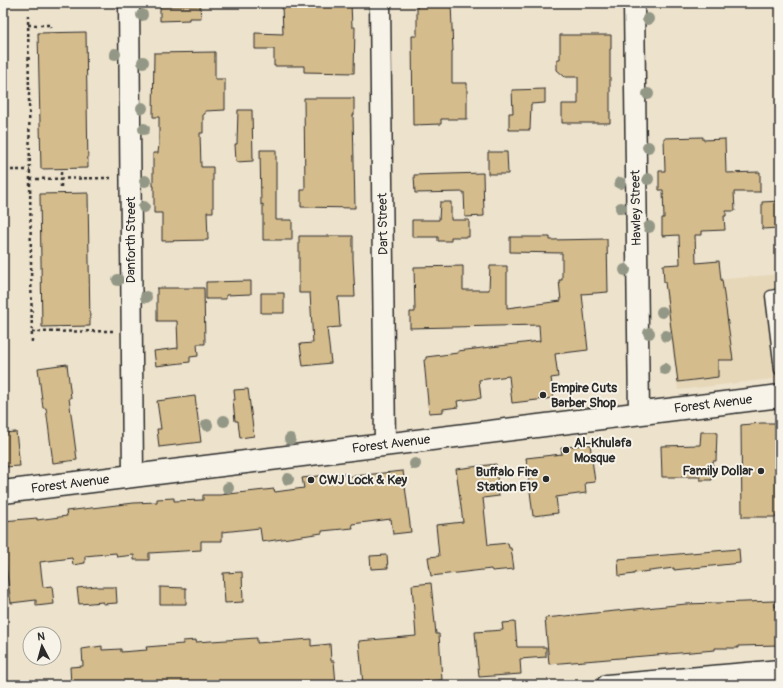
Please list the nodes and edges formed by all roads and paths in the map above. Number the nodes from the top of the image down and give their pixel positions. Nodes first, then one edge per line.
1 (130, 3) edge
2 (380, 3) edge
3 (634, 3) edge
4 (28, 15) dead end
5 (28, 25) junction
6 (51, 28) dead end
7 (5, 170) dead end
8 (30, 170) junction
9 (61, 172) dead end
10 (112, 178) dead end
11 (30, 179) junction
12 (61, 179) junction
13 (61, 187) dead end
14 (780, 294) edge
15 (114, 331) dead end
16 (32, 332) junction
17 (32, 345) dead end
18 (780, 370) edge
19 (780, 396) edge
20 (639, 413) junction
21 (386, 445) junction
22 (133, 476) junction
23 (3, 492) edge
24 (780, 670) edge
25 (607, 685) edge

1 - 22 street, Danforth Street
2 - 21 street, Dart Street
3 - 20 street, Hawley Street
4 - 5 path
5 - 6 path
5 - 8 path
7 - 8 path
8 - 11 path
9 - 12 path
10 - 12 path
11 - 12 path
11 - 16 path
12 - 13 path
14 - 18 lane
15 - 16 path
16 - 17 path
19 - 20 street, Forest Avenue
20 - 21 street, Forest Avenue
21 - 22 street, Forest Avenue
22 - 23 street, Forest Avenue
24 - 25 street

